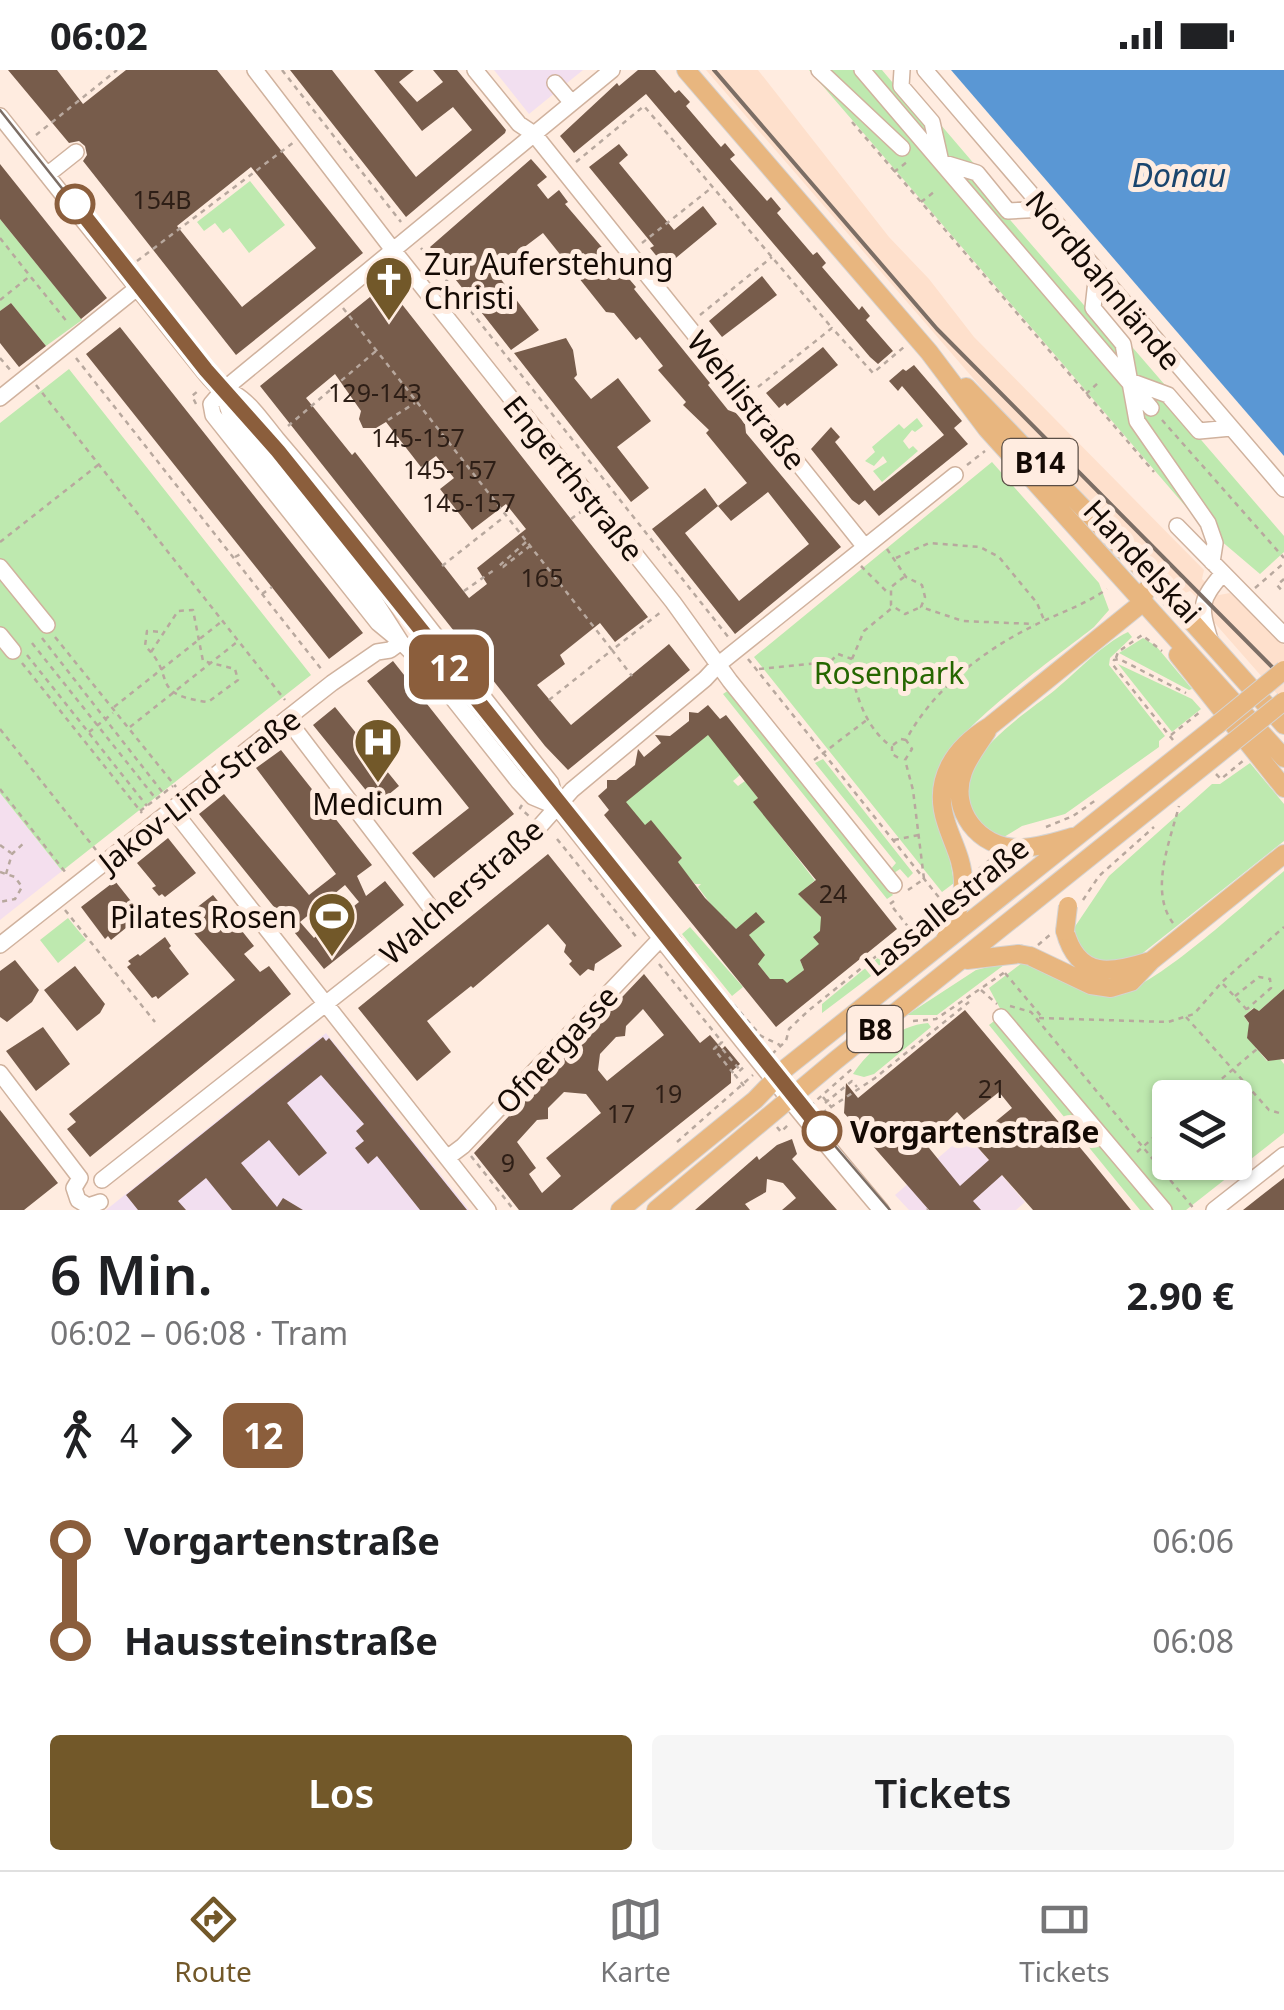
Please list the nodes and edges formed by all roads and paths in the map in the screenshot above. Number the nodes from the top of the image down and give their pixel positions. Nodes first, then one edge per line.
1 (118, 70) edge
2 (256, 70) edge
3 (282, 70) edge
4 (476, 70) edge
5 (612, 70) edge
6 (686, 70) edge
7 (819, 70) edge
8 (862, 70) edge
9 (902, 70) edge
10 (925, 70) edge
11 (555, 83) dead end
12 (572, 104) junction
13 (842, 111) dead end
14 (3, 125) edge
15 (304, 133) junction
16 (534, 134) junction
17 (24, 146) junction
18 (76, 152) dead end
19 (905, 155) joint
20 (940, 162) junction
21 (564, 172) junction
22 (894, 172) junction
23 (48, 176) junction
24 (712, 187) junction
25 (934, 192) dead end
26 (921, 202) junction
27 (1044, 209) junction
28 (412, 235) junction
29 (0, 238) edge
30 (394, 250) junction
31 (630, 254) junction
32 (772, 257) junction
33 (124, 271) junction
34 (1098, 272) junction
35 (30, 276) junction
36 (138, 288) junction
37 (336, 299) junction
38 (0, 300) edge
39 (688, 326) junction
40 (832, 328) junction
41 (916, 336) junction
42 (72, 340) junction
43 (376, 351) junction
44 (929, 352) junction
45 (0, 358) edge
46 (526, 369) dead end
47 (20, 374) junction
48 (521, 374) junction
49 (1100, 382) dead end
50 (1130, 382) junction
51 (222, 391) junction
52 (1086, 394) junction
53 (0, 398) edge
54 (745, 398) junction
55 (416, 402) junction
56 (1151, 408) joint
57 (388, 420) dead end
58 (1231, 428) junction
59 (275, 436) junction
60 (998, 441) junction
61 (156, 442) dead end
62 (148, 449) junction
63 (99, 464) junction
64 (955, 475) joint
65 (1164, 484) dead end
66 (1284, 489) edge
67 (506, 516) junction
68 (1177, 526) dead end
69 (224, 527) dead end
70 (215, 534) junction
71 (527, 541) junction
72 (0, 542) edge
73 (539, 546) dead end
74 (865, 547) junction
75 (532, 548) junction
76 (244, 552) dead end
77 (234, 558) junction
78 (895, 559) junction
79 (1284, 560) edge
80 (442, 566) dead end
81 (0, 567) edge
82 (1218, 567) junction
83 (494, 570) dead end
84 (1149, 576) junction
85 (906, 577) junction
86 (1265, 579) dead end
87 (1284, 579) edge
88 (272, 587) dead end
89 (464, 592) dead end
90 (888, 592) junction
91 (1104, 592) dead end
92 (1284, 593) edge
93 (262, 594) junction
94 (673, 602) junction
95 (1142, 602) junction
96 (893, 607) junction
97 (921, 607) junction
98 (1160, 620) junction
99 (222, 621) junction
100 (1045, 622) junction
101 (1035, 624) junction
102 (44, 631) junction
103 (164, 632) junction
104 (0, 634) edge
105 (1142, 635) dead end
106 (1284, 635) edge
107 (199, 640) junction
108 (238, 641) junction
109 (401, 642) junction
110 (1211, 643) junction
111 (32, 644) junction
112 (738, 649) junction
113 (612, 650) junction
114 (13, 651) joint
115 (152, 652) junction
116 (1116, 658) junction
117 (852, 660) junction
118 (830, 662) junction
119 (209, 663) junction
120 (718, 664) junction
121 (160, 670) junction
122 (758, 670) junction
123 (1284, 670) edge
124 (851, 672) junction
125 (632, 676) dead end
126 (332, 683) junction
127 (172, 693) junction
128 (549, 700) dead end
129 (1284, 701) edge
130 (1212, 702) junction
131 (113, 711) junction
132 (291, 716) junction
133 (105, 719) junction
134 (868, 719) junction
135 (1207, 724) junction
136 (97, 725) junction
137 (1284, 725) edge
138 (990, 726) junction
139 (0, 729) edge
140 (128, 729) junction
141 (1170, 736) junction
142 (95, 740) junction
143 (906, 740) junction
144 (89, 746) junction
145 (892, 747) junction
146 (1255, 751) junction
147 (824, 752) junction
148 (1284, 758) edge
149 (906, 760) junction
150 (801, 770) junction
151 (1216, 773) dead end
152 (174, 785) junction
153 (1284, 788) edge
154 (0, 789) edge
155 (163, 794) junction
156 (1098, 798) dead end
157 (156, 799) junction
158 (180, 805) junction
159 (147, 806) junction
160 (556, 808) junction
161 (1166, 816) dead end
162 (1153, 828) dead end
163 (920, 834) junction
164 (1078, 835) junction
165 (1044, 836) junction
166 (894, 840) junction
167 (24, 842) dead end
168 (0, 845) edge
169 (995, 852) junction
170 (12, 854) junction
171 (1284, 854) edge
172 (1087, 862) junction
173 (106, 863) junction
174 (0, 872) edge
175 (6, 874) junction
176 (969, 877) junction
177 (924, 879) junction
178 (894, 885) dead end
179 (76, 886) junction
180 (58, 900) junction
181 (0, 902) edge
182 (437, 916) junction
183 (1069, 916) junction
184 (1280, 928) edge
185 (910, 929) junction
186 (1182, 936) junction
187 (662, 938) junction
188 (945, 942) junction
189 (0, 946) edge
190 (1028, 953) junction
191 (962, 961) junction
192 (1151, 961) junction
193 (1222, 982) junction
194 (980, 989) junction
195 (1235, 996) junction
196 (969, 1002) dead end
197 (326, 1006) junction
198 (1186, 1016) junction
199 (1001, 1017) dead end
200 (1039, 1018) junction
201 (156, 1022) dead end
202 (904, 1023) dead end
203 (770, 1040) dead end
204 (1257, 1048) dead end
205 (856, 1062) dead end
206 (1232, 1068) junction
207 (740, 1070) dead end
208 (0, 1073) edge
209 (736, 1075) dead end
210 (775, 1079) junction
211 (739, 1080) dead end
212 (1219, 1080) edge
213 (744, 1086) dead end
214 (857, 1087) junction
215 (790, 1100) junction
216 (825, 1103) dead end
217 (832, 1108) junction
218 (821, 1114) dead end
219 (1284, 1114) edge
220 (1152, 1139) edge
221 (463, 1146) junction
222 (1143, 1147) junction
223 (1284, 1154) edge
224 (447, 1158) junction
225 (1124, 1163) junction
226 (80, 1178) junction
227 (102, 1180) junction
228 (72, 1205) edge
229 (103, 1206) edge
230 (488, 1210) edge
231 (514, 1210) edge
232 (620, 1210) edge
233 (656, 1210) edge
234 (881, 1210) edge
235 (1164, 1210) edge
236 (1195, 1210) edge
237 (1214, 1210) edge

1 - 17 path
2 - 15 street, Engerthstraße
3 - 28 path
4 - 16 street, Wehlistraße
5 - 12 street
6 - 41 main road, Handelskai / B14
7 - 19 street
8 - 20 street
9 - 20 street
10 - 27 street, Nordbahnlände
11 - 12 street
12 - 16 street
13 - 22 path
14 - 17 street
15 - 30 street, Engerthstraße
15 - 33 path
16 - 21 street, Wehlistraße
16 - 28 street
17 - 23 street
18 - 23 street
19 - 22 path
20 - 27 street
20 - 50 street
21 - 24 path
21 - 31 street, Wehlistraße
22 - 26 path
23 - 33 street
24 - 31 path
24 - 32 path
25 - 26 path
26 - 52 path
27 - 34 street, Nordbahnlände
28 - 30 street
28 - 48 path
29 - 35 path
30 - 37 street
30 - 94 street, Engerthstraße
31 - 39 street, Wehlistraße
32 - 39 path
32 - 40 path
33 - 36 street
34 - 50 street
34 - 58 street, Nordbahnlände
35 - 38 path
35 - 42 path
36 - 42 street
36 - 51 street
37 - 43 path
37 - 51 street
39 - 54 street, Wehlistraße
40 - 41 path
40 - 54 path
41 - 44 main road, Handelskai / B14
42 - 47 street
42 - 62 path
43 - 55 path
43 - 59 path
44 - 60 main road, Handelskai / B14
44 - 84 main road, Handelskai / B14
45 - 47 path
46 - 48 path
47 - 53 street
47 - 63 path
48 - 112 path
49 - 52 path
50 - 56 street
50 - 58 street
50 - 82 street
51 - 59 street
51 - 109 street
52 - 65 path
54 - 74 street, Wehlistraße
55 - 57 path
55 - 67 path
56 - 79 path
58 - 66 street, Nordbahnlände
59 - 160 street
60 - 64 path
60 - 95 main road, Handelskai / B14
61 - 62 path
62 - 70 path
63 - 72 path
63 - 99 path
64 - 74 street, Walcherstraße
67 - 71 path
67 - 80 path
68 - 82 street
69 - 70 path
70 - 77 path
71 - 75 path
71 - 75 path
73 - 75 path
74 - 78 path
74 - 90 path
74 - 112 street, Walcherstraße
75 - 113 path
76 - 77 path
77 - 93 path
78 - 85 path
78 - 100 path
79 - 86 path
81 - 102 street
82 - 106 street
82 - 110 street
83 - 89 path
84 - 95 main road
84 - 110 main road, Handelskai / B14
85 - 90 path
85 - 97 path
87 - 92 path
88 - 93 path
90 - 96 path
91 - 100 path
93 - 126 path
94 - 113 path
94 - 120 street, Engerthstraße
95 - 98 main road, Handelskai / B14
95 - 138 main road
96 - 97 path
96 - 117 path
97 - 101 path
98 - 130 main road
98 - 148 main road, Handelskai / B14
99 - 107 path
99 - 108 path
100 - 101 path
101 - 143 path
102 - 111 path
102 - 131 path
102 - 133 path
103 - 107 path
103 - 115 path
103 - 115 path
104 - 114 street
105 - 116 path
107 - 119 path
107 - 121 path
108 - 119 path
108 - 132 path
109 - 126 street, Jakov-Lind-Straße
109 - 160 street
110 - 137 main road, Handelskai / B14
111 - 136 path
111 - 142 path
112 - 120 street, Walcherstraße
112 - 122 path
113 - 125 path
113 - 128 path
114 - 144 path
115 - 121 path
116 - 130 path
116 - 141 path
117 - 118 path
117 - 124 path
118 - 122 path
118 - 124 path
119 - 127 path
119 - 127 path
120 - 150 street, Engerthstraße
120 - 160 street, Walcherstraße
121 - 127 path
121 - 131 path
122 - 147 path
123 - 135 main road, B8, bridge
124 - 134 path
126 - 132 street, Jakov-Lind-Straße
127 - 140 path
129 - 172 main road, Lassallestraße / B8, bridge
130 - 141 path
130 - 146 main road
131 - 133 path
131 - 140 path
132 - 158 street, Jakov-Lind-Straße
132 - 182 street
133 - 136 path
133 - 155 path
134 - 145 path
134 - 147 path
135 - 141 path
135 - 164 main road, Lassallestraße / B8
136 - 142 path
136 - 157 path
138 - 169 main road
138 - 176 main road
139 - 173 path
140 - 152 path
142 - 144 path
142 - 159 path
143 - 145 path
143 - 149 path
144 - 159 path
145 - 149 path
146 - 151 path
146 - 153 main road
147 - 150 path
147 - 166 path
149 - 163 path
150 - 178 street, Engerthstraße
152 - 155 path
152 - 158 path
154 - 179 path
155 - 157 path
156 - 165 path
157 - 159 path
158 - 173 street, Jakov-Lind-Straße
158 - 197 street
160 - 182 street, Walcherstraße
160 - 187 street
161 - 186 path
162 - 183 path
163 - 166 path
163 - 177 path
164 - 165 main road
164 - 188 main road, Lassallestraße / B8
165 - 169 main road
166 - 177 path
167 - 170 path
168 - 170 path
169 - 176 path
170 - 175 path
171 - 186 main road
172 - 183 main road
172 - 191 main road, Lassallestraße / B8
173 - 179 street, Jakov-Lind-Straße
174 - 175 path
175 - 181 path
176 - 188 main road
177 - 185 path
177 - 185 path
179 - 180 street, Jakov-Lind-Straße
180 - 189 street, Jakov-Lind-Straße
180 - 201 path
182 - 197 street, Walcherstraße
183 - 190 path
183 - 192 main road
184 - 193 path
185 - 203 path
186 - 192 main road
187 - 210 street
187 - 221 street, Ofnergasse
188 - 210 main road, Lassallestraße / B8
190 - 191 main road
190 - 192 main road
191 - 215 main road, Lassallestraße / B8
193 - 195 path
193 - 198 path
194 - 200 path
194 - 200 path
194 - 202 path
195 - 195 path
196 - 214 path
197 - 224 street
197 - 227 street, Walcherstraße
198 - 200 path
198 - 206 path
199 - 225 street
200 - 222 path
204 - 206 path
205 - 217 path
206 - 212 path
206 - 219 path
207 - 209 path
208 - 226 street
210 - 215 street
210 - 232 main road, Lassallestraße / B8
211 - 213 path
214 - 216 path
214 - 217 path
215 - 233 main road, Lassallestraße / B8
215 - 234 street
217 - 218 path
220 - 222 path
221 - 224 street, Ofnergasse
221 - 231 path
222 - 225 path
222 - 236 path
223 - 237 street
224 - 230 street
225 - 235 street
226 - 227 street
226 - 228 street
227 - 229 street
228 - 229 street

